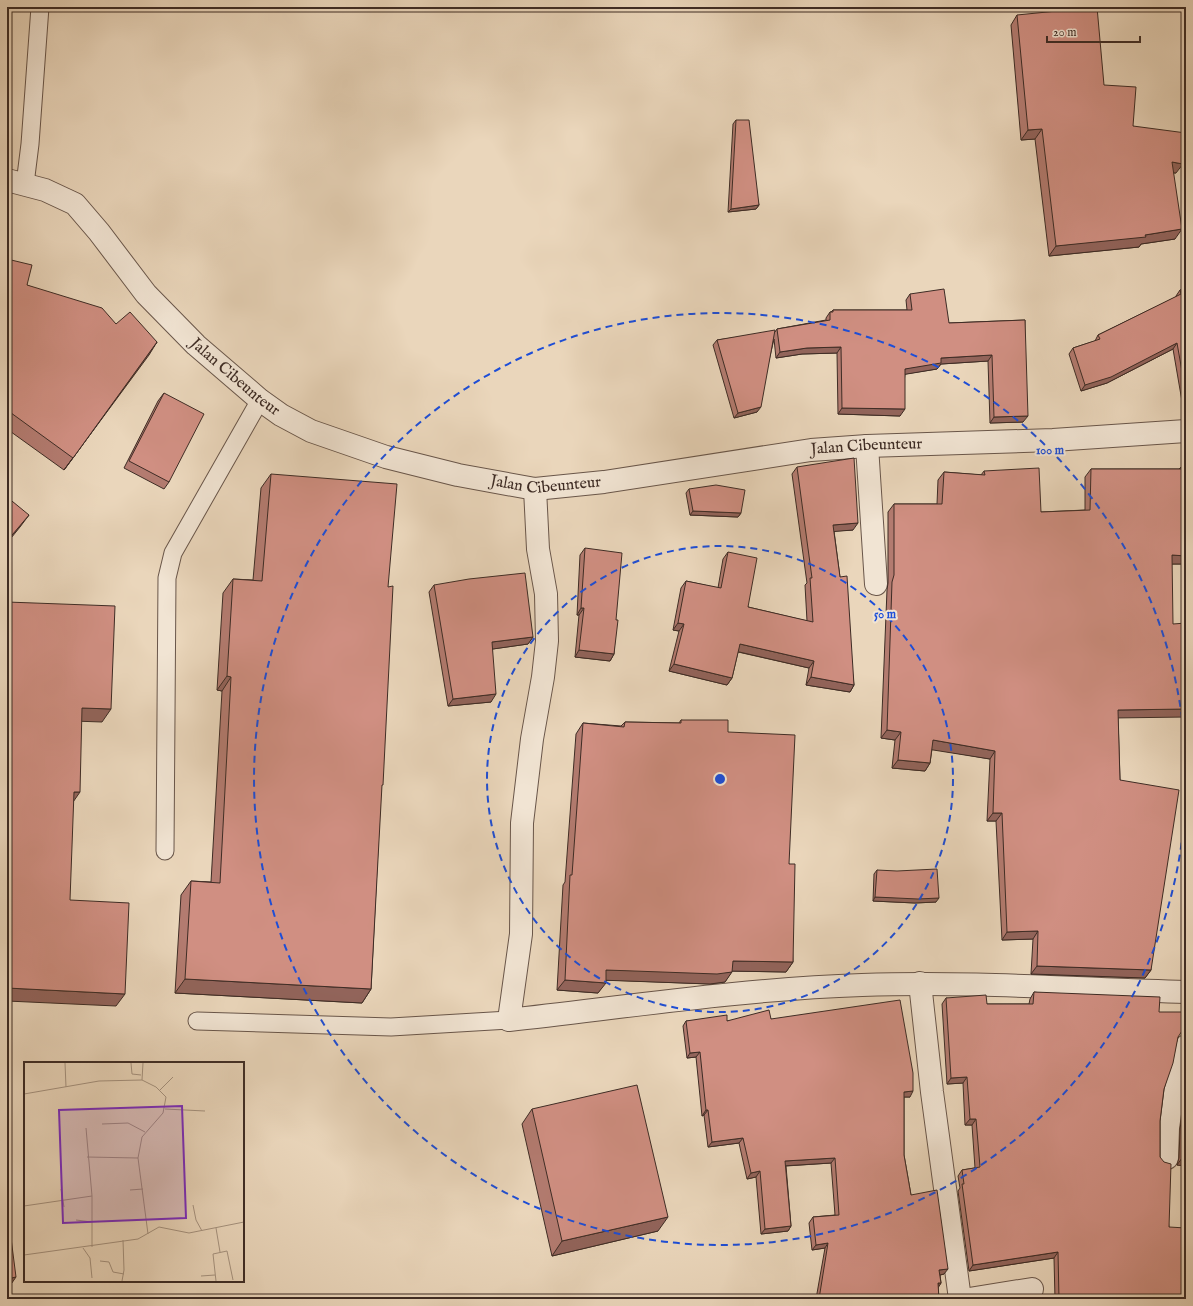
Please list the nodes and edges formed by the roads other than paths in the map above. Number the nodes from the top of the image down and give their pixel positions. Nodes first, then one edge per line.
1 (40, 7) edge
2 (16, 182) edge
3 (260, 400) junction
4 (1186, 431) edge
5 (868, 446) junction
6 (535, 489) junction
7 (876, 584) dead end
8 (165, 851) dead end
9 (920, 983) junction
10 (1186, 992) edge
11 (509, 1020) junction
12 (196, 1021) dead end
13 (1186, 1046) edge
14 (1167, 1158) dead end
15 (1032, 1289) dead end
16 (960, 1299) edge
17 (969, 1299) edge

1 - 2 lane
2 - 3 street, Jalan Cibeunteur
3 - 6 street, Jalan Cibeunteur
3 - 8 lane
4 - 5 street, Jalan Cibeunteur
5 - 6 street, Jalan Cibeunteur
5 - 7 street
6 - 11 street
9 - 10 street
9 - 11 street
9 - 16 street
11 - 12 lane
13 - 14 street
15 - 17 street

